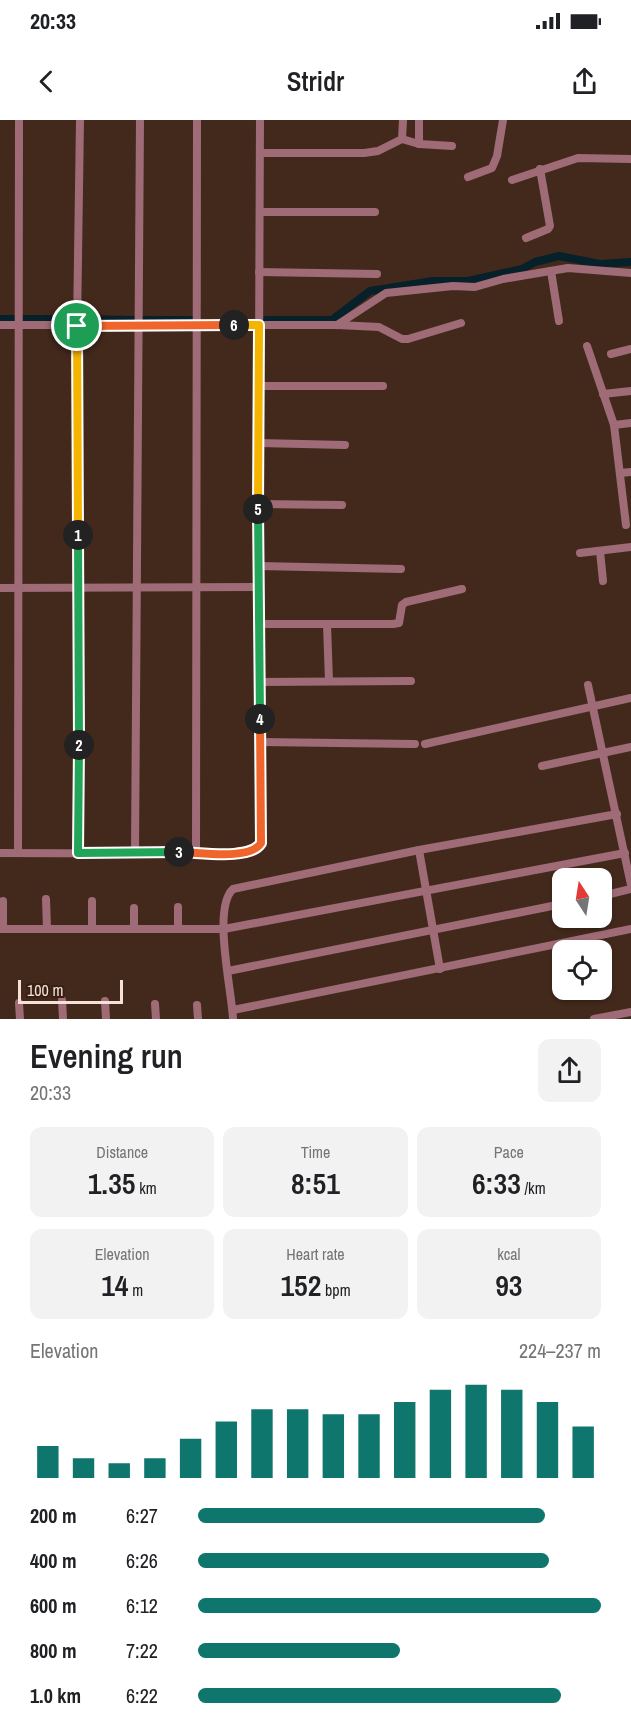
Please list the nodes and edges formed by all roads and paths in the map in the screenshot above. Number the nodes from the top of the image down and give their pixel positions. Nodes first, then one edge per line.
1 (19, 120) edge
2 (80, 120) edge
3 (140, 120) edge
4 (197, 120) edge
5 (260, 120) edge
6 (403, 120) edge
7 (419, 120) edge
8 (503, 120) edge
9 (402, 139) junction
10 (419, 144) junction
11 (452, 146) dead end
12 (261, 153) junction
13 (631, 159) edge
14 (540, 169) junction
15 (468, 177) dead end
16 (512, 180) dead end
17 (260, 212) junction
18 (375, 212) dead end
19 (526, 238) dead end
20 (551, 271) junction
21 (259, 272) junction
22 (631, 273) edge
23 (377, 274) dead end
24 (559, 321) dead end
25 (461, 323) dead end
26 (0, 325) edge
27 (18, 325) junction
28 (259, 325) junction
29 (337, 325) junction
30 (77, 326) junction
31 (140, 326) junction
32 (197, 326) junction
33 (586, 346) dead end
34 (631, 349) edge
35 (611, 354) dead end
36 (259, 386) junction
37 (383, 386) dead end
38 (631, 391) edge
39 (603, 394) junction
40 (631, 423) edge
41 (614, 425) junction
42 (259, 443) junction
43 (345, 445) dead end
44 (631, 471) edge
45 (620, 473) junction
46 (258, 504) junction
47 (342, 505) dead end
48 (626, 525) dead end
49 (631, 547) edge
50 (600, 551) junction
51 (580, 554) dead end
52 (259, 566) junction
53 (401, 570) dead end
54 (603, 581) dead end
55 (258, 587) junction
56 (0, 588) edge
57 (19, 588) junction
58 (135, 588) junction
59 (78, 589) junction
60 (196, 589) junction
61 (462, 589) dead end
62 (259, 624) junction
63 (327, 624) junction
64 (329, 681) junction
65 (411, 681) dead end
66 (259, 682) junction
67 (588, 685) dead end
68 (631, 698) edge
69 (593, 707) junction
70 (260, 742) junction
71 (415, 744) dead end
72 (425, 744) dead end
73 (631, 747) edge
74 (603, 753) junction
75 (542, 766) dead end
76 (617, 814) junction
77 (419, 850) junction
78 (135, 852) junction
79 (196, 852) junction
80 (625, 852) junction
81 (0, 853) edge
82 (18, 853) junction
83 (78, 853) junction
84 (631, 885) edge
85 (631, 890) edge
86 (427, 891) junction
87 (612, 894) edge
88 (46, 899) dead end
89 (3, 901) dead end
90 (92, 901) dead end
91 (552, 906) edge
92 (178, 907) dead end
93 (134, 908) dead end
94 (46, 928) junction
95 (92, 928) junction
96 (134, 928) junction
97 (178, 928) junction
98 (1, 929) edge
99 (224, 929) junction
100 (631, 929) edge
101 (433, 930) junction
102 (440, 969) junction
103 (228, 970) junction
104 (62, 1000) dead end
105 (105, 1001) dead end
106 (19, 1002) dead end
107 (155, 1004) dead end
108 (197, 1005) dead end
109 (233, 1010) junction
110 (631, 1012) edge
111 (20, 1019) edge
112 (63, 1019) edge
113 (106, 1019) edge
114 (156, 1019) edge
115 (198, 1019) edge
116 (233, 1019) edge
117 (594, 1019) edge

1 - 27 street
2 - 30 street
3 - 31 street
4 - 32 street
5 - 12 street
6 - 9 street
7 - 10 street
8 - 15 street
9 - 10 street
9 - 12 street
10 - 11 street
12 - 17 street
13 - 14 street
14 - 16 street
14 - 19 street
17 - 18 street
17 - 21 street
20 - 22 street
20 - 24 street
20 - 29 street
21 - 23 street
21 - 28 street
25 - 29 street
26 - 27 street
27 - 30 street
27 - 57 street
28 - 29 street
28 - 32 street
28 - 36 street
30 - 31 street
30 - 59 street
31 - 32 street
31 - 58 street
32 - 60 street
33 - 39 street
34 - 35 street
36 - 37 street
36 - 42 street
38 - 39 street
39 - 41 street
40 - 41 street
41 - 45 street
42 - 43 street
42 - 46 street
44 - 45 street
45 - 48 street
46 - 47 street
46 - 52 street
49 - 50 street
50 - 51 street
50 - 54 street
52 - 53 street
52 - 55 street
55 - 60 street
55 - 62 street
56 - 57 street
57 - 59 street
57 - 82 street
58 - 59 street
58 - 60 street
58 - 78 street
59 - 83 street
60 - 79 street
61 - 63 street
62 - 63 street
62 - 66 street
63 - 64 street
64 - 65 street
64 - 66 street
66 - 70 street
67 - 69 street
68 - 69 street
69 - 72 street
69 - 74 street
70 - 71 street
70 - 79 street
73 - 74 street
74 - 75 street
74 - 76 street
76 - 77 street
76 - 80 street
77 - 86 street
77 - 99 street
78 - 79 street
78 - 83 street
80 - 84 street
80 - 86 street
81 - 82 street
82 - 83 street
85 - 87 street
86 - 99 street
86 - 101 street
88 - 94 street
89 - 98 street
90 - 95 street
91 - 101 street
92 - 97 street
93 - 96 street
94 - 95 street
94 - 98 street
95 - 96 street
96 - 97 street
97 - 99 street
99 - 103 street
100 - 102 street
101 - 102 street
101 - 103 street
102 - 109 street
103 - 109 street
104 - 112 street
105 - 113 street
106 - 111 street
107 - 114 street
108 - 115 street
109 - 116 street
110 - 117 street

